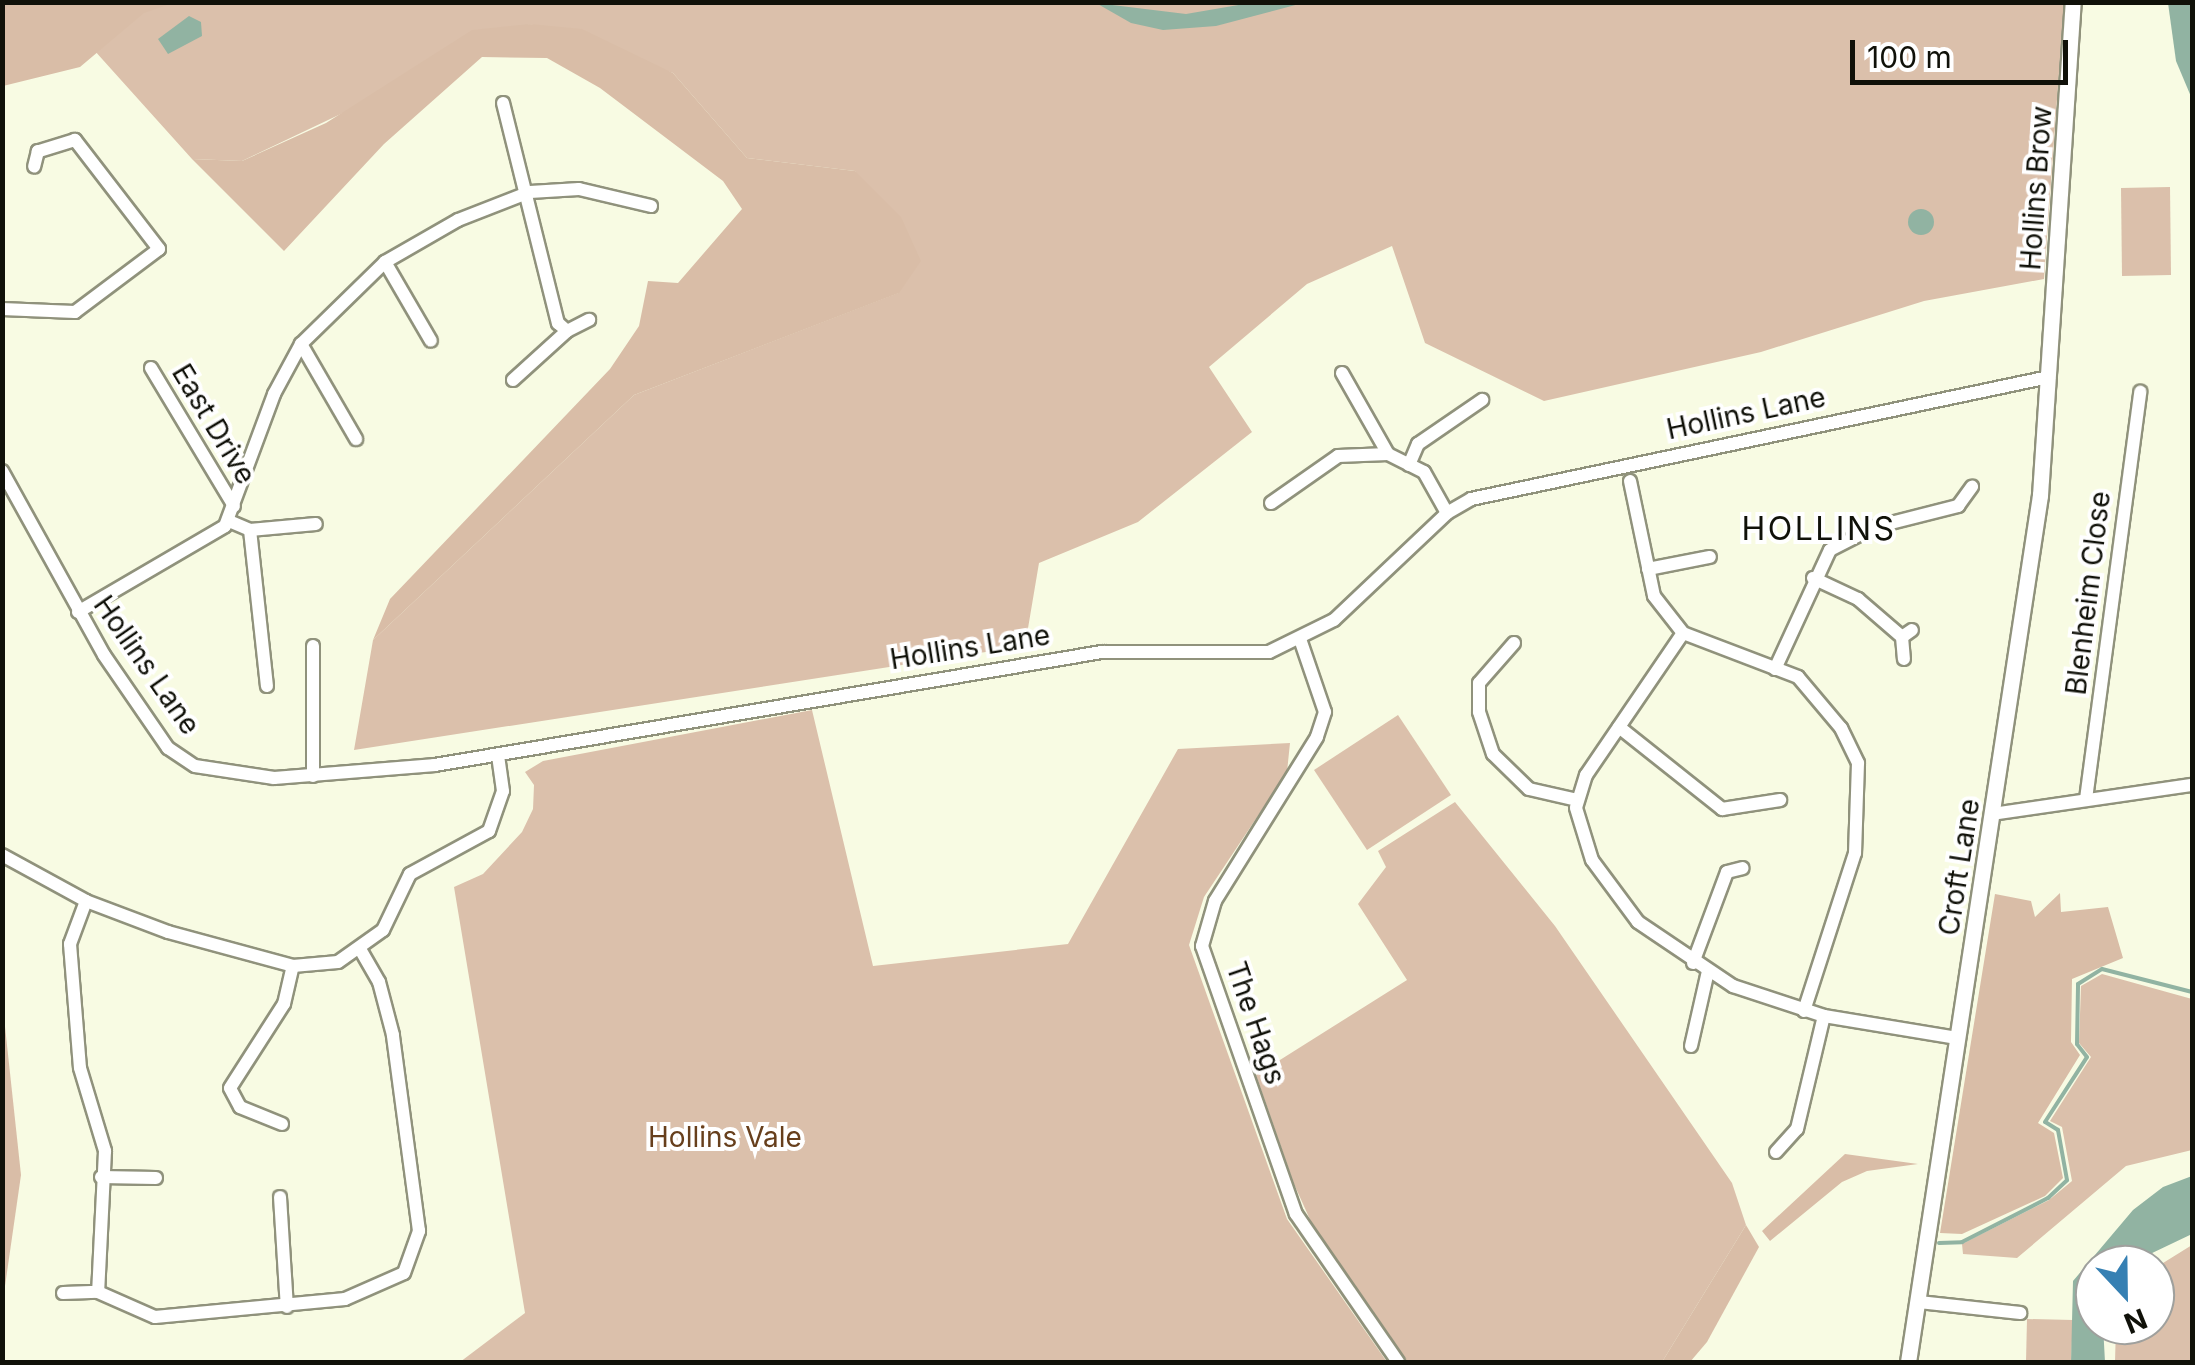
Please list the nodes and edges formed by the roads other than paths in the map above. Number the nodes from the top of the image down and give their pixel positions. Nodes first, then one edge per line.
1 (2073, 2) edge
2 (503, 103) dead end
3 (34, 167) dead end
4 (530, 192) junction
5 (651, 206) dead end
6 (385, 262) junction
7 (2, 309) edge
8 (590, 320) dead end
9 (567, 331) junction
10 (431, 341) dead end
11 (300, 344) junction
12 (151, 368) dead end
13 (1342, 373) dead end
14 (2049, 377) junction
15 (513, 380) dead end
16 (2140, 392) dead end
17 (1482, 400) dead end
18 (356, 439) dead end
19 (1388, 454) junction
20 (1409, 465) junction
21 (2, 471) edge
22 (1630, 482) dead end
23 (1972, 487) dead end
24 (1271, 504) dead end
25 (234, 506) junction
26 (1447, 513) junction
27 (229, 521) junction
28 (316, 524) dead end
29 (250, 530) junction
30 (1710, 557) dead end
31 (1648, 569) junction
32 (1813, 578) junction
33 (78, 612) junction
34 (1683, 634) junction
35 (1300, 640) junction
36 (1514, 642) dead end
37 (313, 646) dead end
38 (1904, 659) dead end
39 (1775, 669) junction
40 (267, 686) dead end
41 (1619, 727) junction
42 (498, 755) junction
43 (312, 776) junction
44 (2192, 785) edge
45 (1578, 800) junction
46 (1780, 800) dead end
47 (2086, 800) junction
48 (1727, 810) junction
49 (1992, 814) junction
50 (1723, 827) dead end
51 (2, 855) edge
52 (1743, 868) dead end
53 (86, 900) junction
54 (361, 951) junction
55 (1693, 963) junction
56 (293, 966) junction
57 (1708, 971) junction
58 (1804, 1010) junction
59 (1824, 1016) junction
60 (1957, 1038) junction
61 (1691, 1046) dead end
62 (282, 1124) dead end
63 (1776, 1152) dead end
64 (101, 1177) junction
65 (156, 1178) dead end
66 (280, 1198) dead end
67 (98, 1292) junction
68 (62, 1293) dead end
69 (1920, 1302) junction
70 (287, 1307) junction
71 (2020, 1312) dead end
72 (1398, 1362) edge
73 (1908, 1362) edge

1 - 14 street, Hollins Brow
2 - 4 street
3 - 7 street
4 - 5 street
4 - 6 street
4 - 9 street
6 - 10 street
6 - 11 street
8 - 9 street
9 - 15 street
11 - 18 street
11 - 25 street
12 - 25 street, East Drive
13 - 19 street
14 - 26 street, Hollins Lane
14 - 49 street, Croft Lane
16 - 47 street, Blenheim Close
17 - 20 street
19 - 20 street
19 - 24 street
20 - 26 street
21 - 33 street, Hollins Lane
22 - 31 street
23 - 32 street
25 - 27 street
26 - 35 street, Hollins Lane
27 - 29 street
27 - 33 street
28 - 29 street
29 - 40 street
30 - 31 street
31 - 34 street
32 - 38 street
32 - 39 street
33 - 43 street, Hollins Lane
34 - 39 street
34 - 41 street
35 - 42 street, Hollins Lane
35 - 72 street, The Hags
36 - 45 street
37 - 43 street
39 - 58 street
41 - 45 street
41 - 48 street
42 - 43 street, Hollins Lane
42 - 54 street
44 - 47 street
45 - 55 street
46 - 48 street
47 - 49 street
48 - 50 street
49 - 60 street, Croft Lane
51 - 53 street
52 - 55 street
53 - 56 street
53 - 64 street
54 - 56 street
54 - 70 street
55 - 57 street
56 - 62 street
57 - 58 street
57 - 61 street
58 - 59 street
59 - 60 street
59 - 63 street
60 - 69 street, Croft Lane
64 - 65 street
64 - 67 street
66 - 70 street
67 - 68 street
67 - 70 street
69 - 71 street
69 - 73 street, Croft Lane

